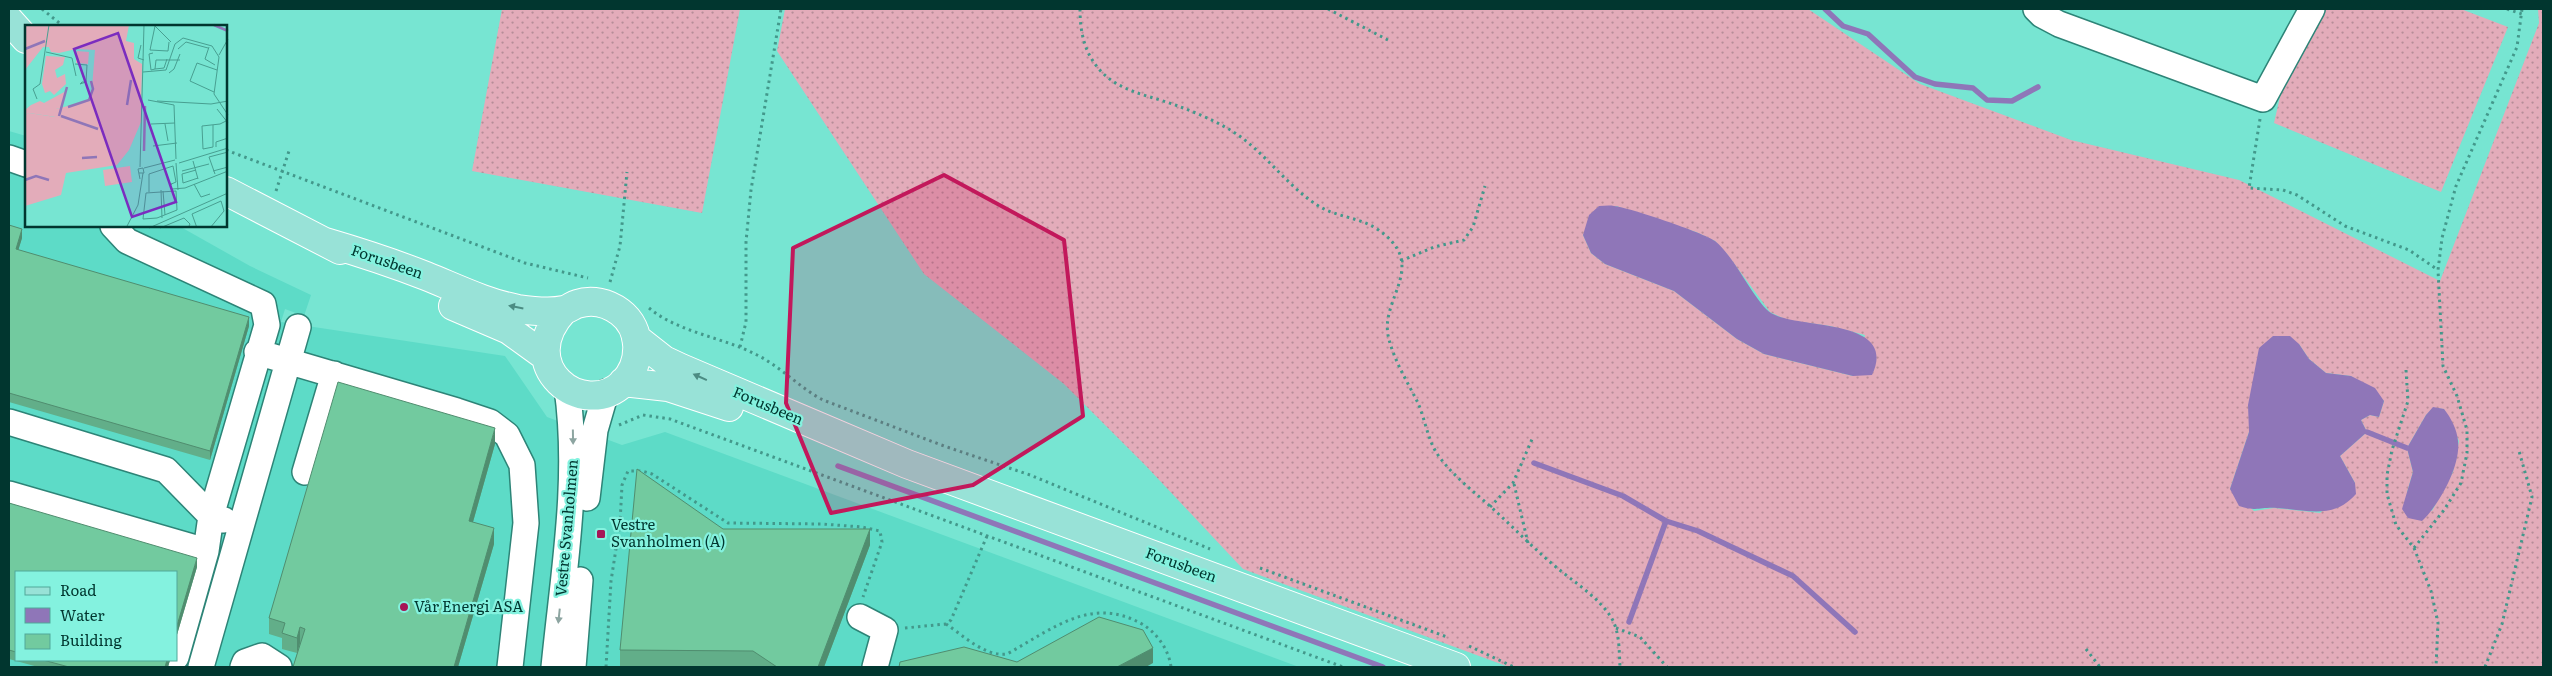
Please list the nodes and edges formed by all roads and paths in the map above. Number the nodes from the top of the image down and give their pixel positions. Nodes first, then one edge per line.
1 (42, 9) edge
2 (781, 9) edge
3 (1080, 9) edge
4 (1328, 9) edge
5 (2312, 9) edge
6 (2508, 9) edge
7 (2522, 9) edge
8 (2041, 11) edge
9 (2522, 14) junction
10 (9, 20) edge
11 (62, 25) edge
12 (25, 38) edge
13 (1390, 41) dead end
14 (2263, 99) junction
15 (228, 151) edge
16 (289, 151) dead end
17 (9, 158) edge
18 (25, 164) edge
19 (283, 172) junction
20 (628, 172) dead end
21 (1485, 186) dead end
22 (228, 192) edge
23 (266, 213) junction
24 (115, 228) edge
25 (325, 242) junction
26 (1401, 261) junction
27 (2438, 270) junction
28 (590, 278) dead end
29 (607, 288) junction
30 (646, 305) dead end
31 (564, 310) junction
32 (298, 327) dead end
33 (636, 338) junction
34 (740, 347) junction
35 (258, 352) junction
36 (545, 356) junction
37 (288, 361) junction
38 (2406, 370) dead end
39 (334, 374) junction
40 (615, 387) junction
41 (567, 388) junction
42 (9, 422) edge
43 (617, 427) dead end
44 (1533, 437) dead end
45 (2519, 451) dead end
46 (906, 464) junction
47 (305, 472) dead end
48 (1513, 483) junction
49 (9, 494) edge
50 (1490, 507) junction
51 (211, 516) junction
52 (240, 526) junction
53 (986, 536) junction
54 (1529, 545) junction
55 (2414, 548) junction
56 (206, 551) junction
57 (1217, 552) dead end
58 (1257, 566) dead end
59 (860, 617) joint
60 (946, 624) junction
61 (1616, 628) junction
62 (885, 630) junction
63 (1451, 638) dead end
64 (2086, 649) dead end
65 (178, 652) edge
66 (1460, 656) edge
67 (203, 667) edge
68 (243, 667) edge
69 (279, 667) edge
70 (510, 667) edge
71 (554, 667) edge
72 (573, 667) edge
73 (606, 667) edge
74 (875, 667) edge
75 (1171, 667) edge
76 (1343, 667) edge
77 (1514, 667) edge
78 (1620, 667) edge
79 (1667, 667) edge
80 (2100, 667) edge
81 (2436, 667) edge
82 (2485, 667) edge

1 - 11 path
2 - 34 path
3 - 26 path
4 - 13 path
5 - 14 street
6 - 9 path
7 - 9 path
8 - 14 street
9 - 27 path
10 - 12 main road
14 - 27 path
15 - 19 path
16 - 19 path
17 - 18 street
19 - 23 path
19 - 28 path
20 - 29 path
21 - 26 path
22 - 23 main road, Forusbeen
23 - 25 main road, Forusbeen
24 - 35 street
31 -> 25 main road, Forusbeen
25 - 36 main road, Forusbeen
26 - 50 path
27 - 55 path
29 - 31 main road
29 - 33 main road
30 - 34 path
31 - 36 main road
32 - 37 street
33 - 40 main road
46 -> 33 main road, Forusbeen
34 - 57 path
35 - 37 street
35 - 51 street
36 - 41 main road
37 - 39 street
37 - 52 street
38 - 55 path
39 - 47 street
39 - 70 street
40 - 41 main road
40 - 46 main road, Forusbeen
40 - 72 street, Vestre Svanholmen
41 -> 71 street, Vestre Svanholmen
42 - 51 street
43 - 53 path
44 - 48 path
45 - 82 path
46 - 66 main road, Forusbeen
48 - 50 path
48 - 54 path
49 - 56 street
50 - 54 path
51 - 52 street
51 - 56 street
52 - 67 street
53 - 60 path
53 - 76 path
54 - 61 path
55 - 81 path
56 - 65 street
58 - 63 path
59 - 62 street
59 - 73 path
60 - 62 path
60 - 75 path
61 - 78 path
61 - 79 path
62 - 74 street
64 - 80 path
66 - 77 path
68 - 69 street

